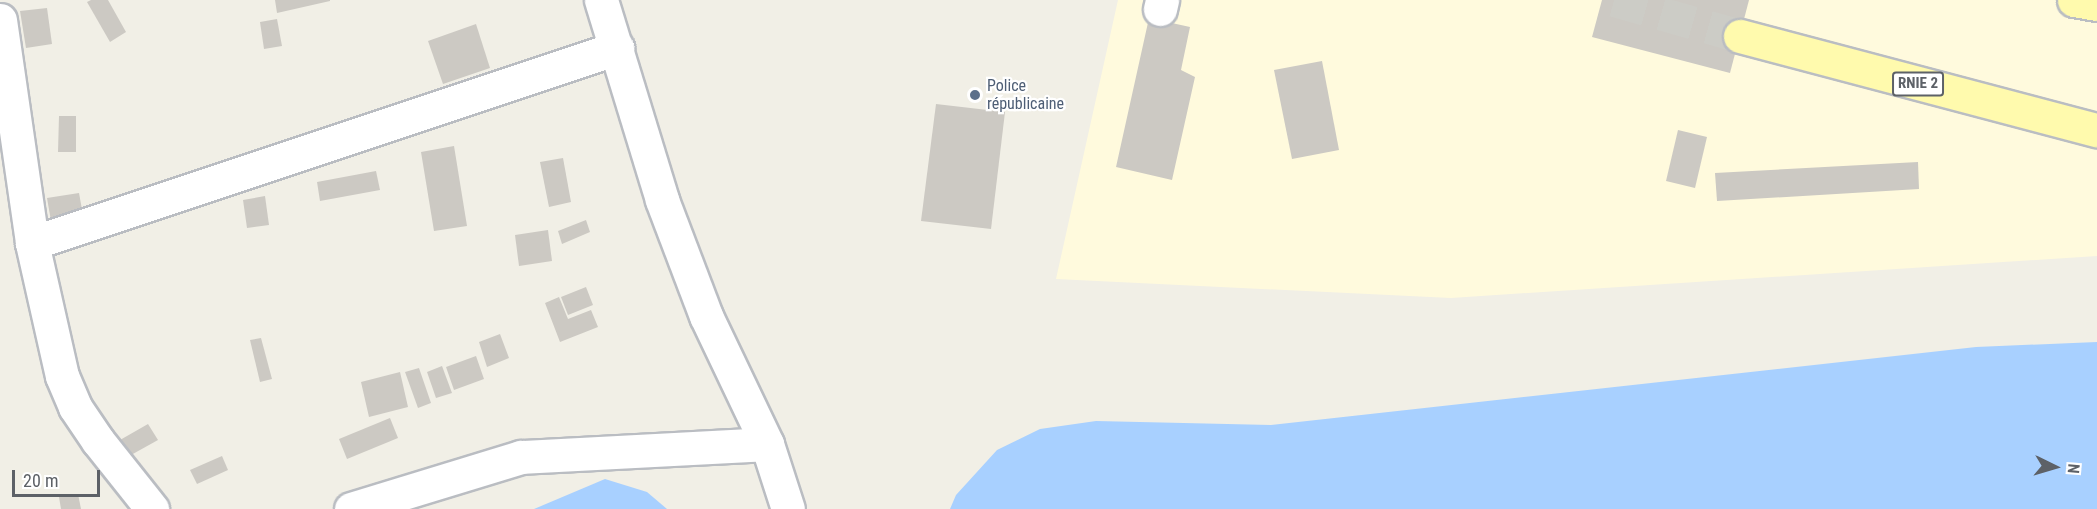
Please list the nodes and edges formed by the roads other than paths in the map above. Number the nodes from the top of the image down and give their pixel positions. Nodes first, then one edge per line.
1 (9, 0) edge
2 (601, 0) edge
3 (2074, 0) edge
4 (0, 3) edge
5 (2097, 4) edge
6 (0, 20) edge
7 (1740, 36) tunnel mouth
8 (617, 48) junction
9 (2097, 130) edge
10 (32, 243) junction
11 (767, 444) junction
12 (153, 509) edge
13 (351, 509) edge
14 (788, 509) edge

1 - 4 street
2 - 8 street
3 - 5 main road
6 - 10 street
7 - 9 main road, RNIE 2
8 - 10 street
8 - 11 street
10 - 12 street
11 - 13 street
11 - 14 street

